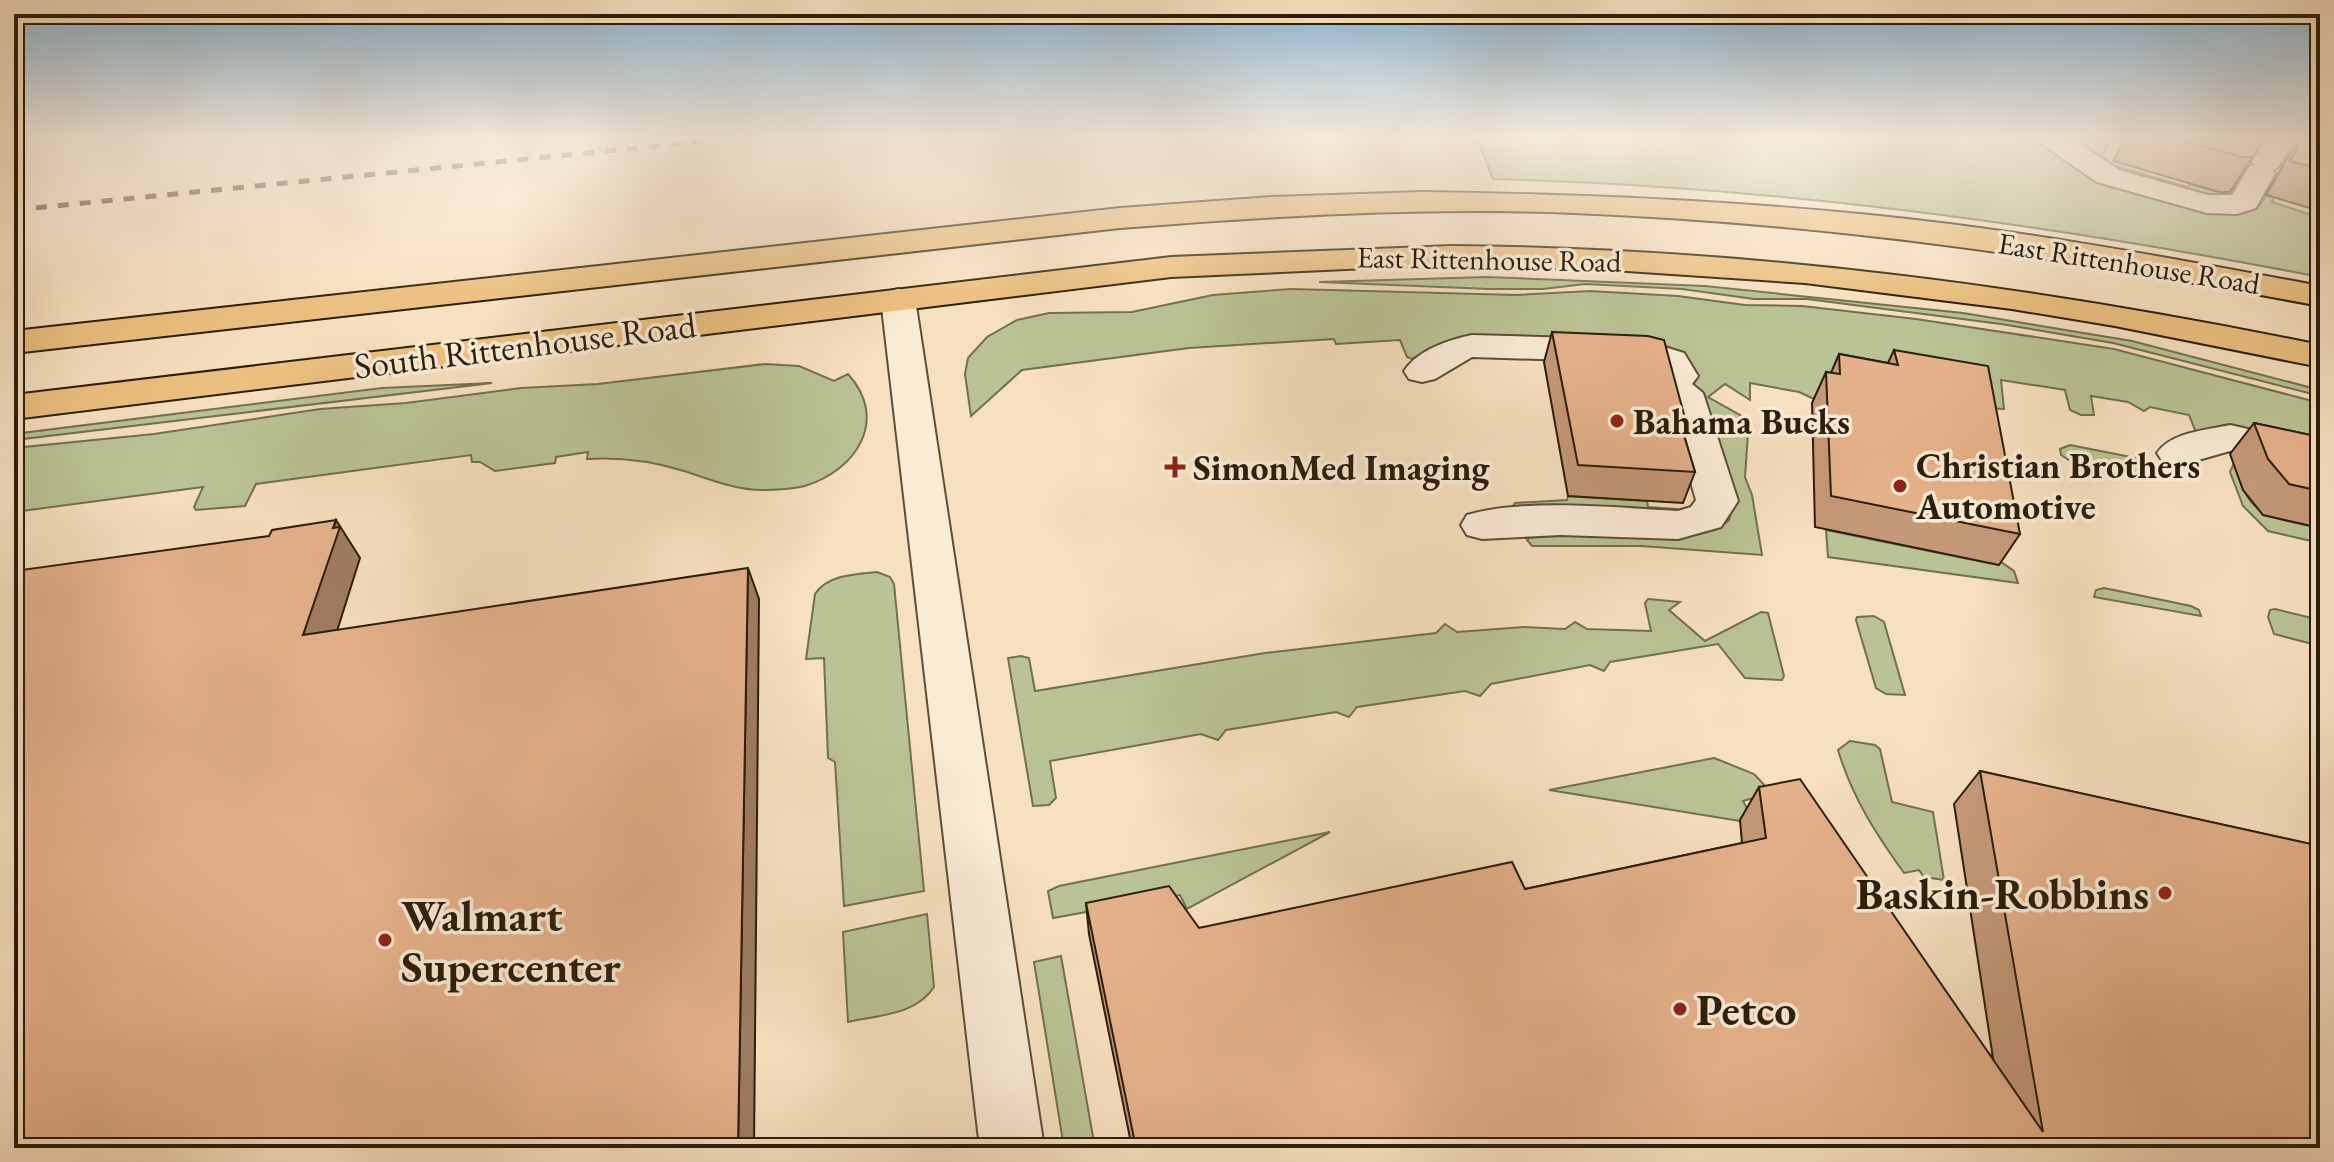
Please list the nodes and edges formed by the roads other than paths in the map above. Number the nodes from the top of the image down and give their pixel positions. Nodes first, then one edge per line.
1 (2162, 191) edge
2 (2251, 191) edge
3 (1297, 205) junction
4 (1029, 228) joint
5 (1036, 283) joint
6 (2320, 296) edge
7 (898, 299) junction
8 (2122, 317) junction
9 (2320, 329) edge
10 (14, 342) edge
11 (2320, 356) edge
12 (1422, 371) dead end
13 (14, 407) edge
14 (2177, 453) dead end
15 (2320, 458) edge
16 (1482, 525) dead end
17 (1012, 1148) edge

1 - 2 lane
3 - 4 main road, East Rittenhouse Road
3 - 6 main road, East Rittenhouse Road
3 - 7 main road
4 - 10 main road, South Rittenhouse Road
5 - 7 main road, South Rittenhouse Road
5 - 8 main road, East Rittenhouse Road
7 - 13 main road, South Rittenhouse Road
7 - 17 lane
8 - 9 main road
8 - 11 main road, East Rittenhouse Road
12 - 16 lane
14 - 15 lane

